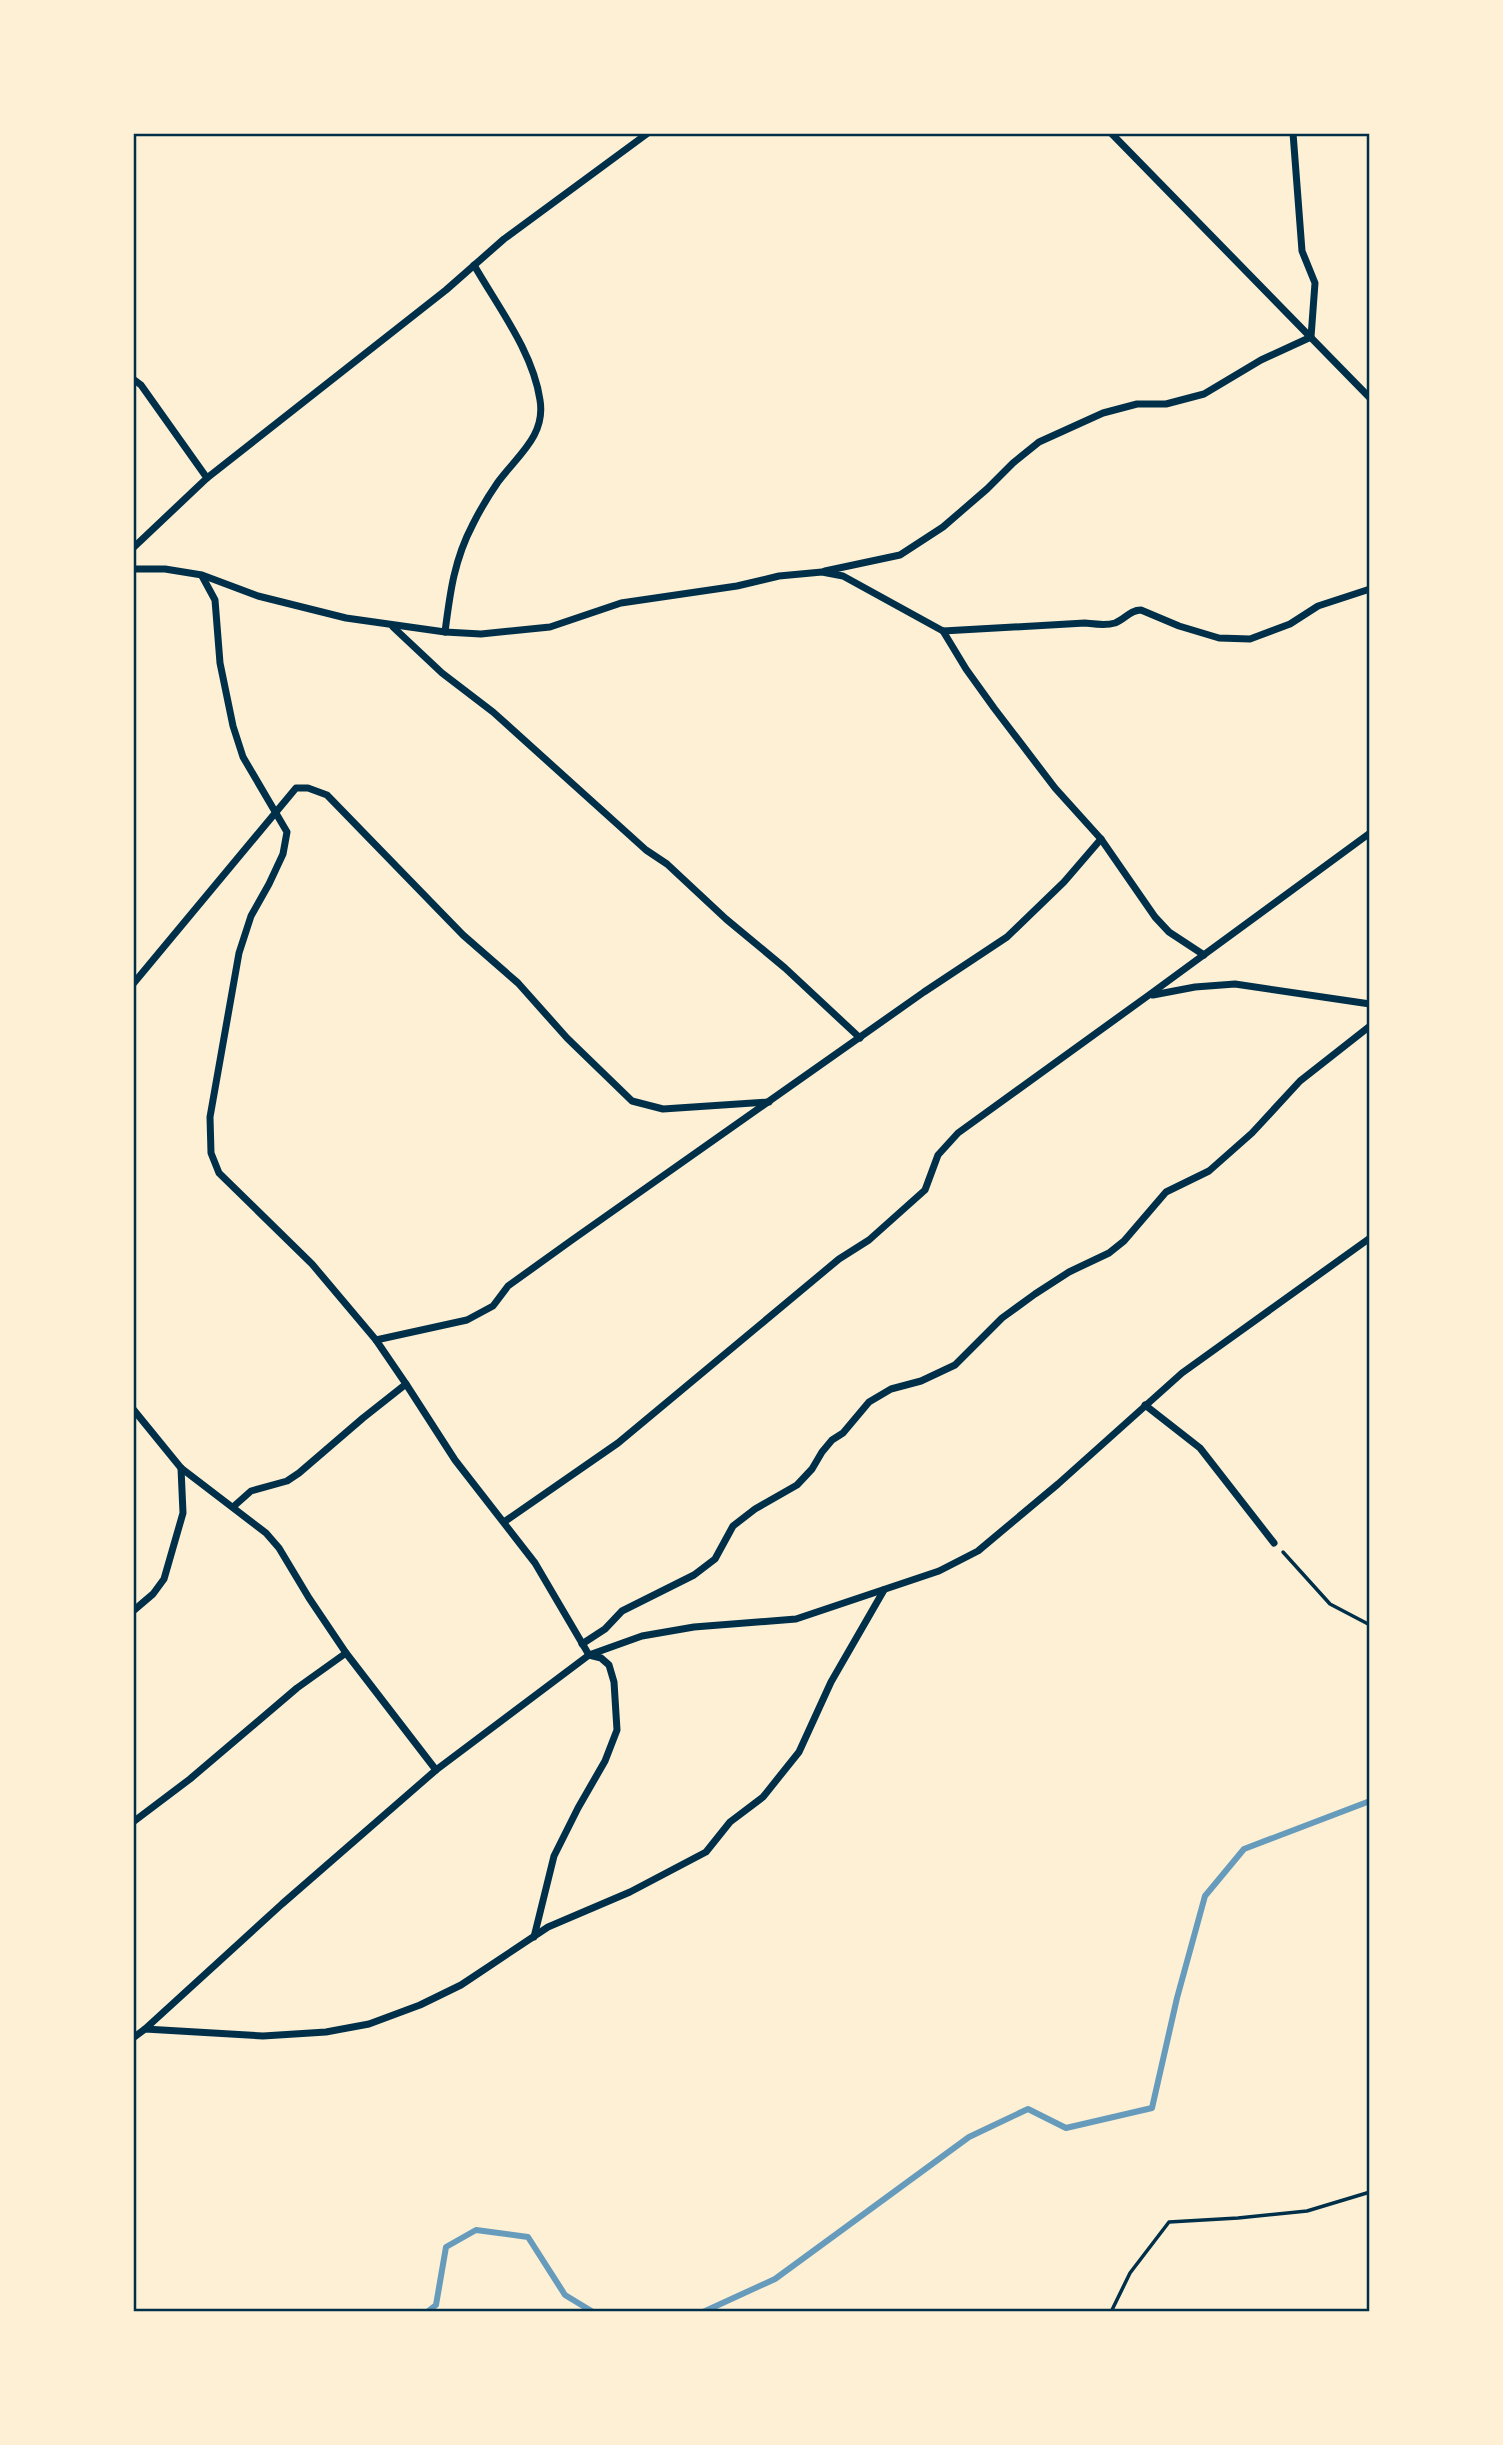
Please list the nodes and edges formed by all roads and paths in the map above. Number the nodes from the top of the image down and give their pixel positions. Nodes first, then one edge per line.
1 (648, 133) edge
2 (1111, 133) edge
3 (1293, 133) edge
4 (474, 265) junction
5 (1311, 337) junction
6 (133, 379) edge
7 (1370, 398) edge
8 (206, 478) junction
9 (133, 548) edge
10 (133, 569) edge
11 (822, 572) junction
12 (202, 575) junction
13 (1370, 589) edge
14 (393, 627) junction
15 (943, 631) junction
16 (445, 632) junction
17 (275, 813) junction
18 (1370, 832) edge
19 (1101, 839) junction
20 (1204, 955) junction
21 (133, 984) edge
22 (1149, 995) junction
23 (1370, 1004) edge
24 (1370, 1026) edge
25 (860, 1038) junction
26 (770, 1102) junction
27 (1370, 1238) edge
28 (376, 1340) junction
29 (406, 1384) junction
30 (1145, 1405) junction
31 (133, 1409) edge
32 (181, 1468) junction
33 (233, 1507) junction
34 (504, 1522) junction
35 (1274, 1543) joint
36 (884, 1590) junction
37 (133, 1611) edge
38 (1370, 1625) edge
39 (582, 1644) junction
40 (346, 1653) junction
41 (589, 1655) junction
42 (436, 1770) junction
43 (133, 1822) edge
44 (534, 1937) junction
45 (145, 2029) junction
46 (133, 2038) edge
47 (1370, 2192) edge
48 (1111, 2312) edge

1 - 4 street
2 - 5 street
3 - 5 street
4 - 8 street
4 - 16 street
5 - 7 street
5 - 11 street
6 - 8 street
8 - 9 street
10 - 12 street
11 - 15 street
11 - 16 street
12 - 14 street
12 - 17 street
13 - 15 street
14 - 16 street
14 - 25 street
15 - 19 street
17 - 21 street
17 - 26 street
17 - 28 street
18 - 20 street
19 - 20 street
19 - 25 street
20 - 22 street
22 - 23 street
22 - 34 street
24 - 39 street
25 - 26 street
26 - 28 street
27 - 30 street
28 - 29 street
29 - 33 street
29 - 34 street
30 - 35 street
30 - 36 street
31 - 32 street
32 - 33 street
32 - 37 street
33 - 40 street
34 - 39 street
35 - 38 path
36 - 41 street
36 - 44 street
39 - 41 street
40 - 42 street
40 - 43 street
41 - 42 street
41 - 44 street
42 - 45 street
44 - 45 street
45 - 46 street
47 - 48 path

